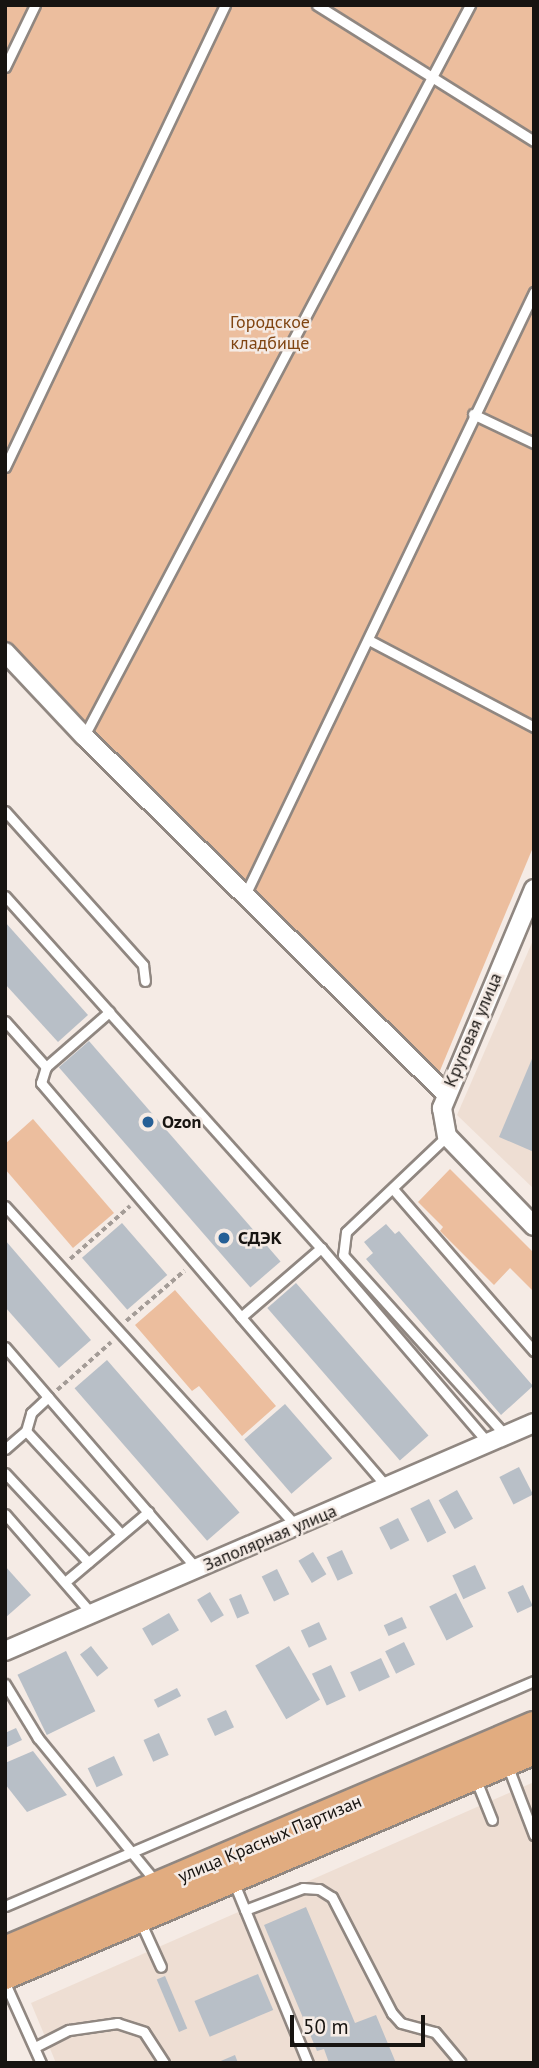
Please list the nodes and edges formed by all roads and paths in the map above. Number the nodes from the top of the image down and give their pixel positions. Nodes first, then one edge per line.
1 (36, 5) edge
2 (225, 5) edge
3 (317, 5) edge
4 (470, 5) edge
5 (5, 67) edge
6 (431, 78) junction
7 (534, 141) edge
8 (534, 292) edge
9 (473, 414) junction
10 (534, 443) edge
11 (5, 467) edge
12 (369, 640) junction
13 (5, 652) edge
14 (534, 727) edge
15 (84, 736) junction
16 (5, 811) edge
17 (534, 889) edge
18 (245, 895) junction
19 (5, 896) edge
20 (145, 981) dead end
21 (109, 1012) junction
22 (5, 1021) edge
23 (46, 1067) junction
24 (446, 1094) junction
25 (447, 1136) junction
26 (393, 1189) junction
27 (139, 1199) junction
28 (5, 1206) edge
29 (534, 1226) edge
30 (321, 1248) junction
31 (194, 1262) junction
32 (61, 1267) junction
33 (241, 1317) junction
34 (119, 1332) junction
35 (5, 1347) edge
36 (534, 1351) edge
37 (48, 1397) junction
38 (534, 1423) edge
39 (26, 1430) junction
40 (506, 1436) junction
41 (488, 1443) junction
42 (5, 1449) edge
43 (5, 1473) edge
44 (387, 1487) junction
45 (148, 1512) junction
46 (5, 1514) edge
47 (296, 1526) junction
48 (121, 1534) junction
49 (88, 1562) junction
50 (197, 1569) junction
51 (65, 1582) junction
52 (92, 1614) junction
53 (7, 1647) edge
54 (534, 1681) edge
55 (5, 1685) edge
56 (534, 1726) edge
57 (534, 1750) edge
58 (506, 1762) junction
59 (474, 1775) junction
60 (492, 1820) dead end
61 (534, 1835) edge
62 (133, 1852) junction
63 (232, 1878) junction
64 (159, 1886) junction
65 (5, 1906) edge
66 (245, 1910) junction
67 (139, 1918) junction
68 (5, 1951) edge
69 (161, 1967) dead end
70 (5, 1975) edge
71 (5, 1983) edge
72 (35, 2047) junction
73 (41, 2063) edge
74 (164, 2063) edge
75 (308, 2063) edge
76 (461, 2063) edge

1 - 5 lane
2 - 11 lane
3 - 6 lane
4 - 6 lane
6 - 7 lane
6 - 15 lane
8 - 9 lane
9 - 10 lane
9 - 12 lane
12 - 14 lane
12 - 18 lane
13 - 15 street
15 - 18 street
16 - 20 lane
17 - 24 street, Круговая улица
18 - 24 street
19 - 21 lane
21 - 23 lane
21 - 30 lane
22 - 23 lane
23 - 27 lane
24 - 25 street, Круговая улица
25 - 26 lane
25 - 29 street
26 - 36 lane
26 - 40 lane
27 - 31 lane
27 - 32 path
28 - 32 lane
30 - 33 lane
30 - 41 lane
31 - 33 lane
31 - 34 path
32 - 34 lane
33 - 44 lane
34 - 37 path
34 - 47 lane
35 - 37 lane
37 - 39 lane
37 - 45 lane
38 - 40 street, Заполярная улица
39 - 42 lane
39 - 48 lane
40 - 41 street, Заполярная улица
41 - 44 street, Заполярная улица
43 - 49 lane
44 - 47 street, Заполярная улица
45 - 48 lane
45 - 50 lane
46 - 51 lane
47 - 50 street, Заполярная улица
48 - 49 lane
49 - 51 lane
50 - 52 street, Заполярная улица
51 - 52 lane
52 - 53 street, Заполярная улица
54 - 62 lane
55 - 62 lane
56 - 64 main road, улица Красных Партизан
57 - 58 main road, улица Красных Партизан
58 - 59 main road, улица Красных Партизан
58 - 61 lane
59 - 60 lane
59 - 63 main road, улица Красных Партизан
62 - 64 lane
62 - 65 lane
63 - 66 lane
63 - 67 main road, улица Красных Партизан
64 - 68 main road, улица Красных Партизан
66 - 75 lane
66 - 76 lane
67 - 69 lane
67 - 70 main road, улица Красных Партизан
71 - 72 lane
72 - 73 lane
72 - 74 lane

